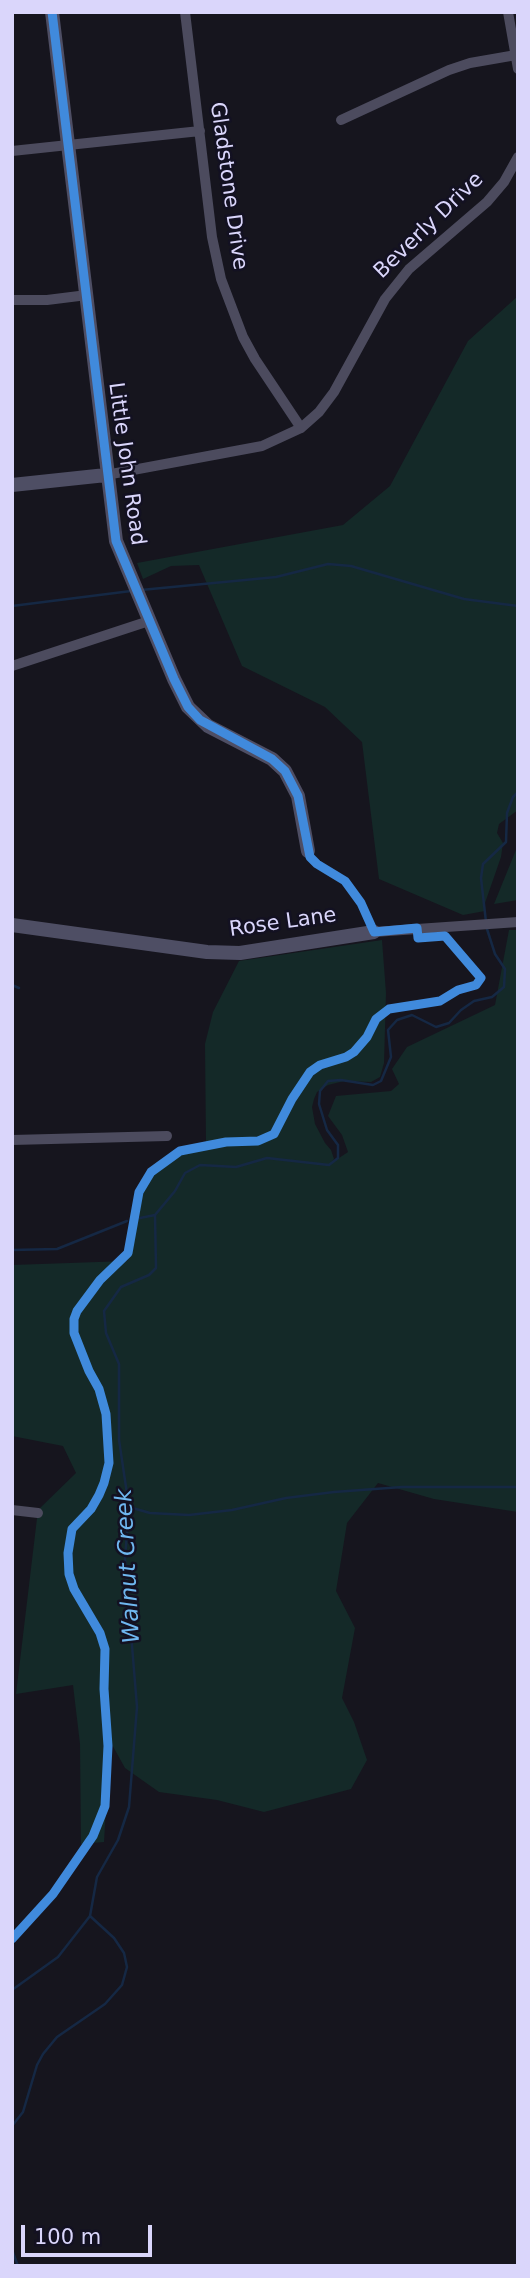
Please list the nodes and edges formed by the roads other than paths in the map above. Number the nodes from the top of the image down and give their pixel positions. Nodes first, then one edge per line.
1 (52, 12) edge
2 (186, 12) edge
3 (508, 12) edge
4 (516, 55) junction
5 (518, 69) edge
6 (341, 120) dead end
7 (200, 131) junction
8 (68, 145) junction
9 (12, 151) edge
10 (518, 156) edge
11 (87, 295) junction
12 (12, 300) edge
13 (300, 428) junction
14 (106, 475) junction
15 (12, 485) edge
16 (149, 621) junction
17 (12, 666) edge
18 (308, 850) dead end
19 (518, 922) edge
20 (12, 925) edge
21 (374, 932) joint
22 (167, 1136) dead end
23 (12, 1140) edge
24 (12, 1510) edge
25 (38, 1513) dead end

1 - 8 street, Little John Road
2 - 7 street, Gladstone Drive
3 - 4 street
4 - 5 street
4 - 6 street
7 - 8 street
7 - 13 street, Gladstone Drive
8 - 9 street
8 - 11 street, Little John Road
10 - 13 street, Beverly Drive
11 - 12 street
11 - 14 street, Little John Road
13 - 14 street, Beverly Drive
14 - 15 street, Beverly Drive
14 - 16 street, Little John Road
16 - 17 street
16 - 18 street, Little John Road
19 - 21 street, Rose Lane
20 - 21 street, Rose Lane
22 - 23 street
24 - 25 street

